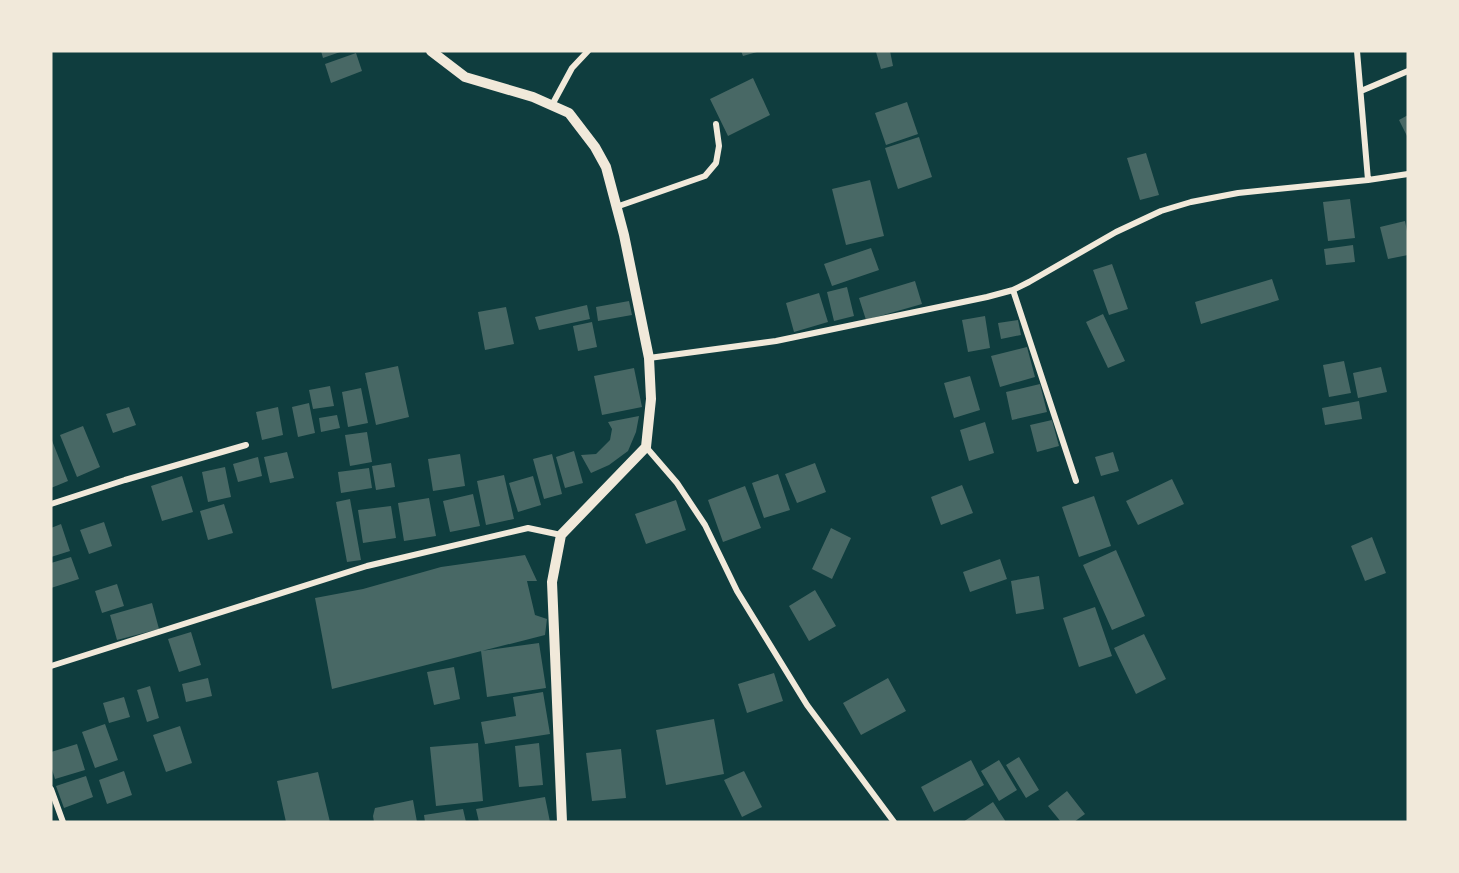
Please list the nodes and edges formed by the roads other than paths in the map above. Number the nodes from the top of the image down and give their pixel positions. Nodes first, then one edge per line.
1 (431, 51) edge
2 (588, 51) edge
3 (1357, 51) edge
4 (1408, 71) edge
5 (1361, 91) junction
6 (552, 105) junction
7 (716, 124) dead end
8 (1408, 174) edge
9 (1368, 180) junction
10 (616, 207) junction
11 (1013, 290) junction
12 (649, 358) junction
13 (246, 445) dead end
14 (646, 447) junction
15 (1076, 481) dead end
16 (51, 504) edge
17 (561, 536) junction
18 (51, 666) edge
19 (51, 789) edge
20 (63, 822) edge
21 (562, 822) edge
22 (894, 822) edge

1 - 6 street
2 - 6 street
3 - 5 street
4 - 5 street
5 - 9 street
6 - 10 street
7 - 10 street
8 - 9 street
9 - 11 street
10 - 12 street
11 - 12 street
11 - 15 street
12 - 14 street
13 - 16 street
14 - 17 street
14 - 22 street
17 - 18 street
17 - 21 street
19 - 20 street

